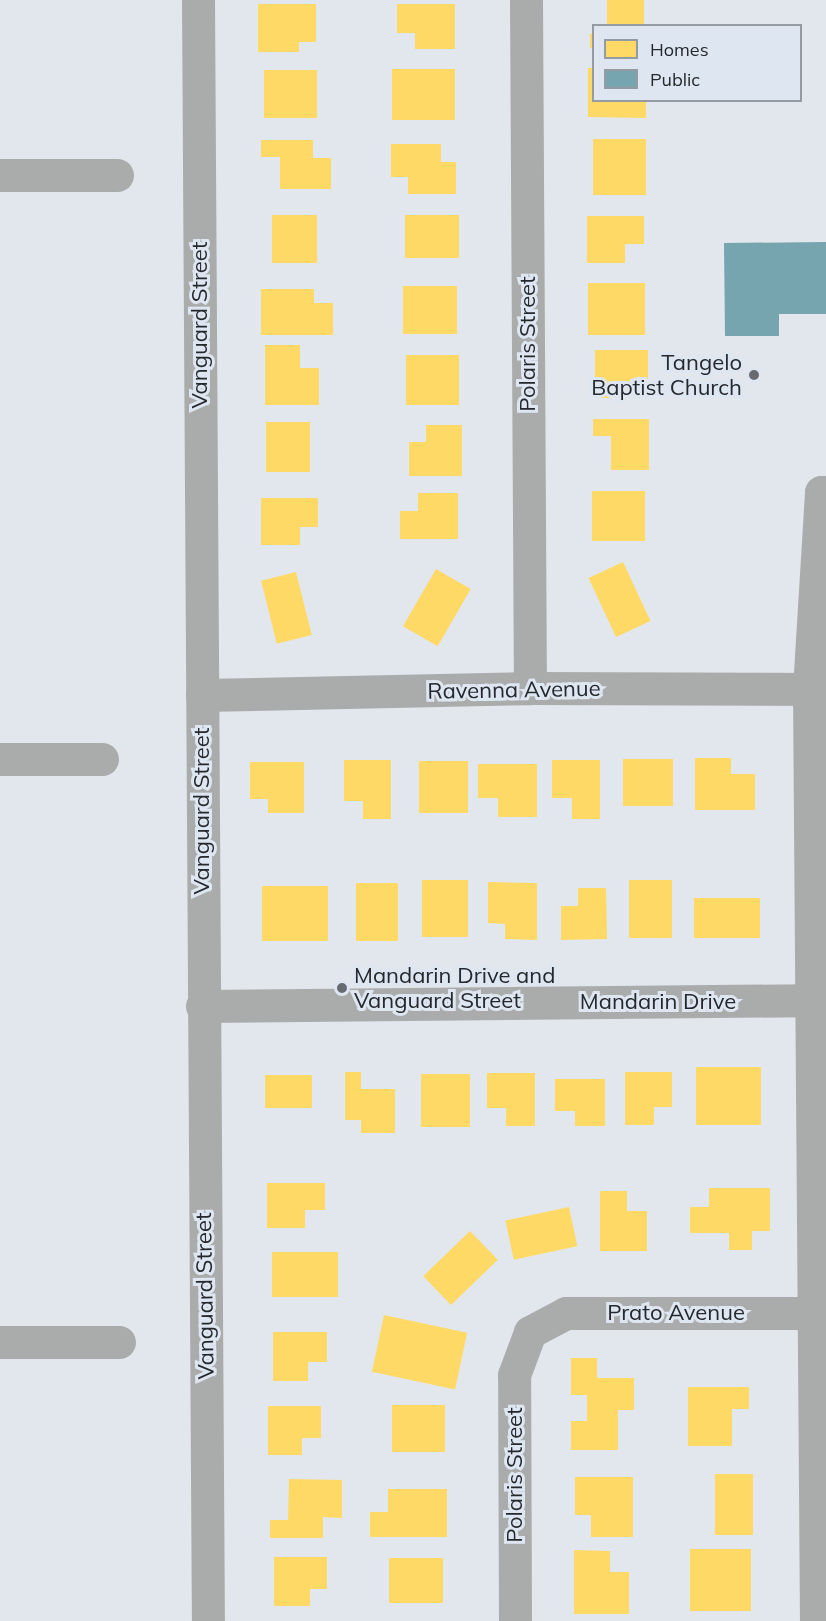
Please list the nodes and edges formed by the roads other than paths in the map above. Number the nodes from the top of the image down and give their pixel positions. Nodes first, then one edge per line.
1 (198, 0) edge
2 (526, 0) edge
3 (0, 175) edge
4 (117, 175) dead end
5 (826, 492) edge
6 (530, 688) junction
7 (818, 689) edge
8 (202, 695) junction
9 (0, 759) edge
10 (102, 759) dead end
11 (819, 1001) edge
12 (202, 1006) junction
13 (820, 1313) edge
14 (530, 1332) joint
15 (0, 1342) edge
16 (119, 1342) dead end
17 (819, 1618) edge
18 (208, 1621) edge
19 (515, 1621) edge

1 - 8 street, Vanguard Street
2 - 6 street, Polaris Street
3 - 4 street
5 - 7 street
6 - 7 street, Ravenna Avenue
6 - 8 street, Ravenna Avenue
7 - 11 street
8 - 12 street, Vanguard Street
9 - 10 street
11 - 12 street, Mandarin Drive
11 - 13 street
12 - 18 street, Vanguard Street
13 - 14 street, Prato Avenue
13 - 17 street
14 - 19 street, Polaris Street
15 - 16 street

